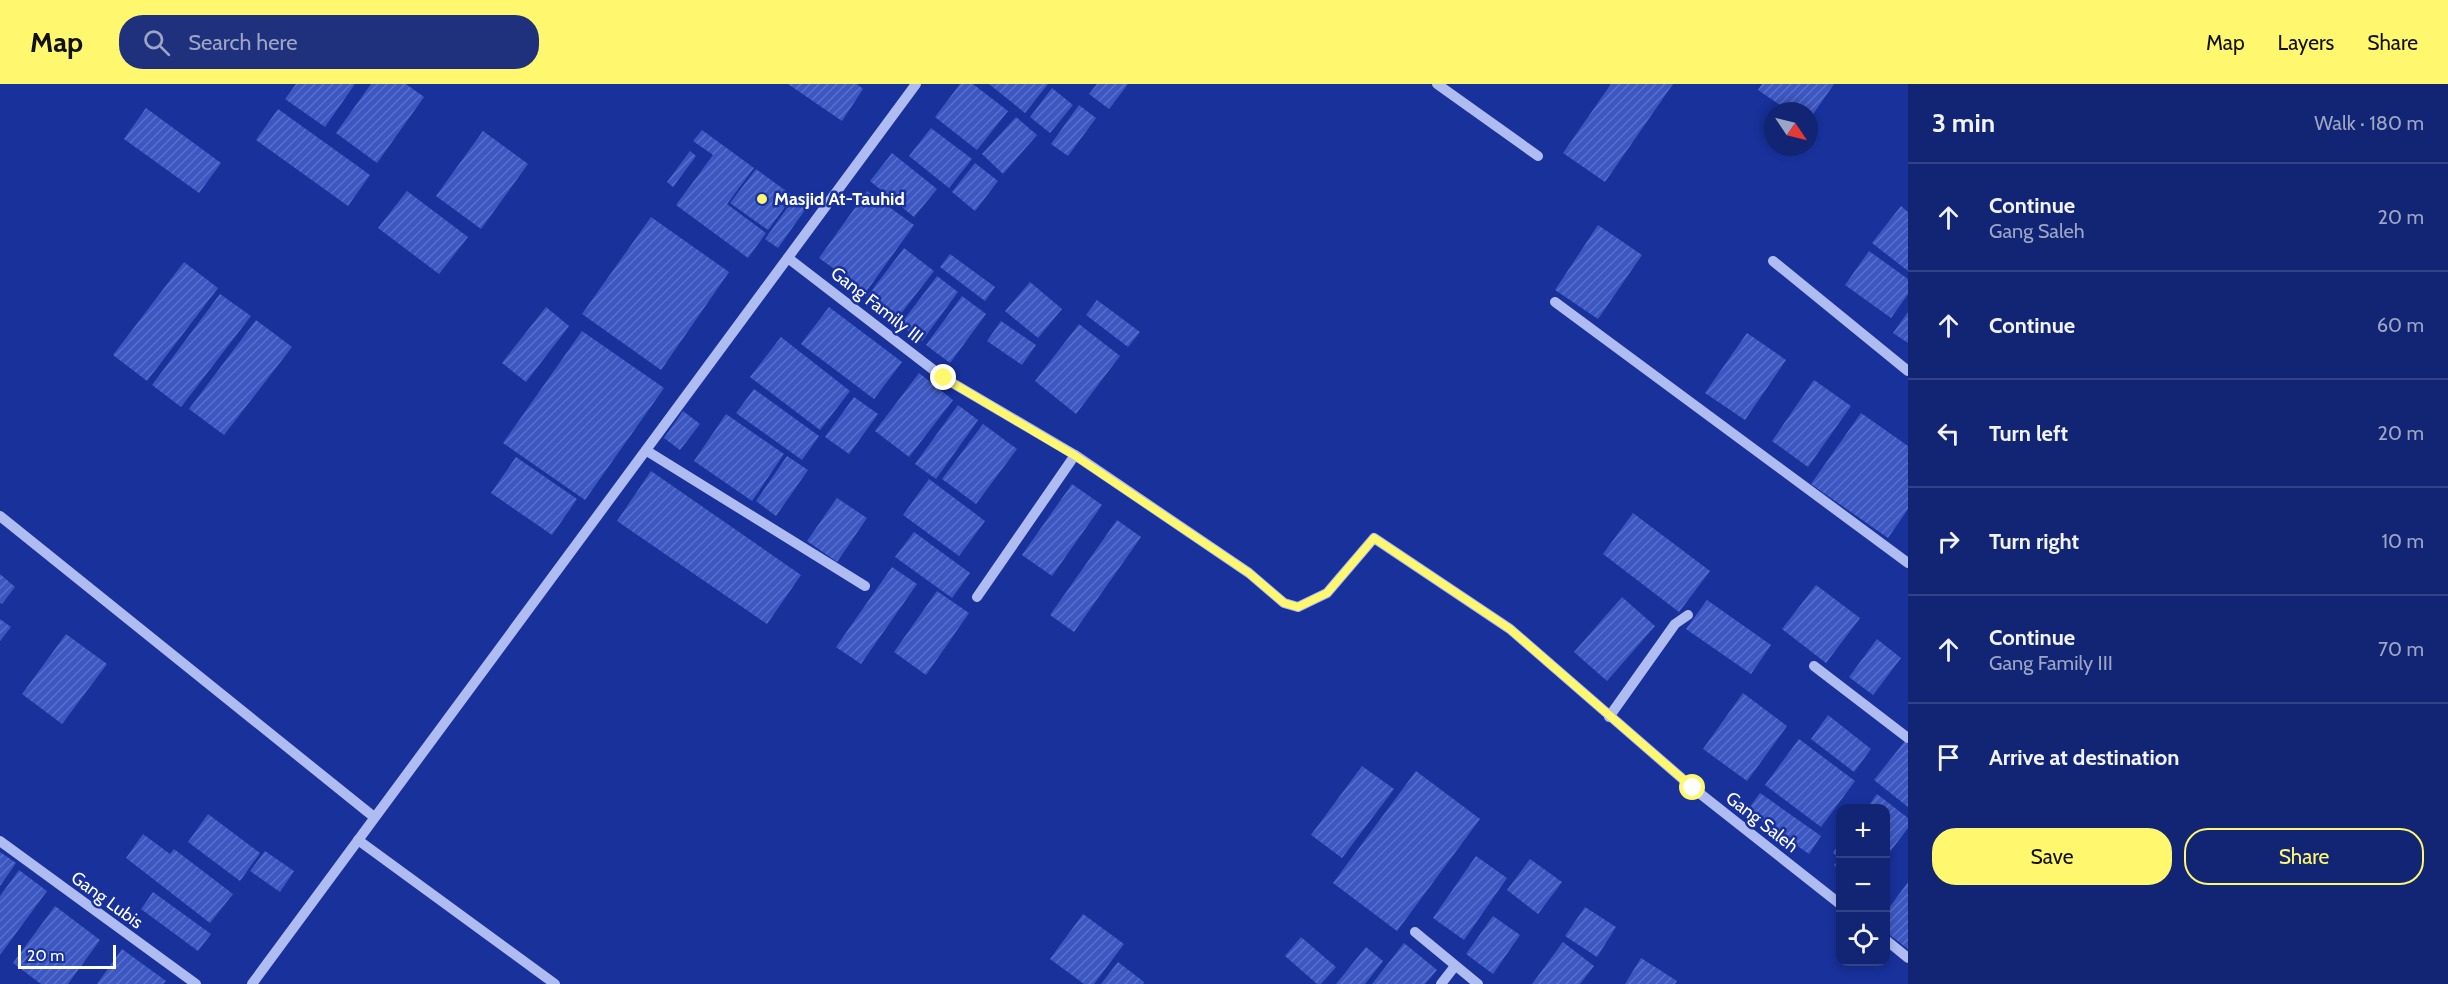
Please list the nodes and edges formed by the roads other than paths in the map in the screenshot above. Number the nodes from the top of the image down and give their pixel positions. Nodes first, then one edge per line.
1 (916, 84) edge
2 (1437, 84) edge
3 (1538, 156) dead end
4 (788, 258) junction
5 (1773, 261) dead end
6 (1555, 302) dead end
7 (1908, 371) edge
8 (647, 451) junction
9 (1074, 455) junction
10 (0, 516) edge
11 (1908, 563) edge
12 (1249, 573) joint
13 (865, 586) dead end
14 (977, 597) dead end
15 (1688, 615) dead end
16 (1814, 666) dead end
17 (1609, 717) junction
18 (1908, 738) edge
19 (374, 817) junction
20 (358, 840) junction
21 (0, 841) edge
22 (1836, 901) edge
23 (1415, 932) dead end
24 (1890, 943) edge
25 (1908, 958) edge
26 (1455, 966) junction
27 (196, 984) edge
28 (252, 984) edge
29 (555, 984) edge
30 (1441, 984) edge
31 (1478, 984) edge

1 - 4 street
2 - 3 street
4 - 8 street
4 - 9 street, Gang Family III
5 - 7 street
6 - 11 street
8 - 13 street
8 - 19 street
9 - 12 street, Gang Family III
9 - 14 street
10 - 19 street
12 - 17 street, Gang Saleh
15 - 17 street
16 - 18 street
17 - 22 street, Gang Saleh
19 - 20 street
20 - 28 street
20 - 29 street
21 - 27 street, Gang Lubis
23 - 26 street
24 - 25 street
26 - 30 street
26 - 31 street

